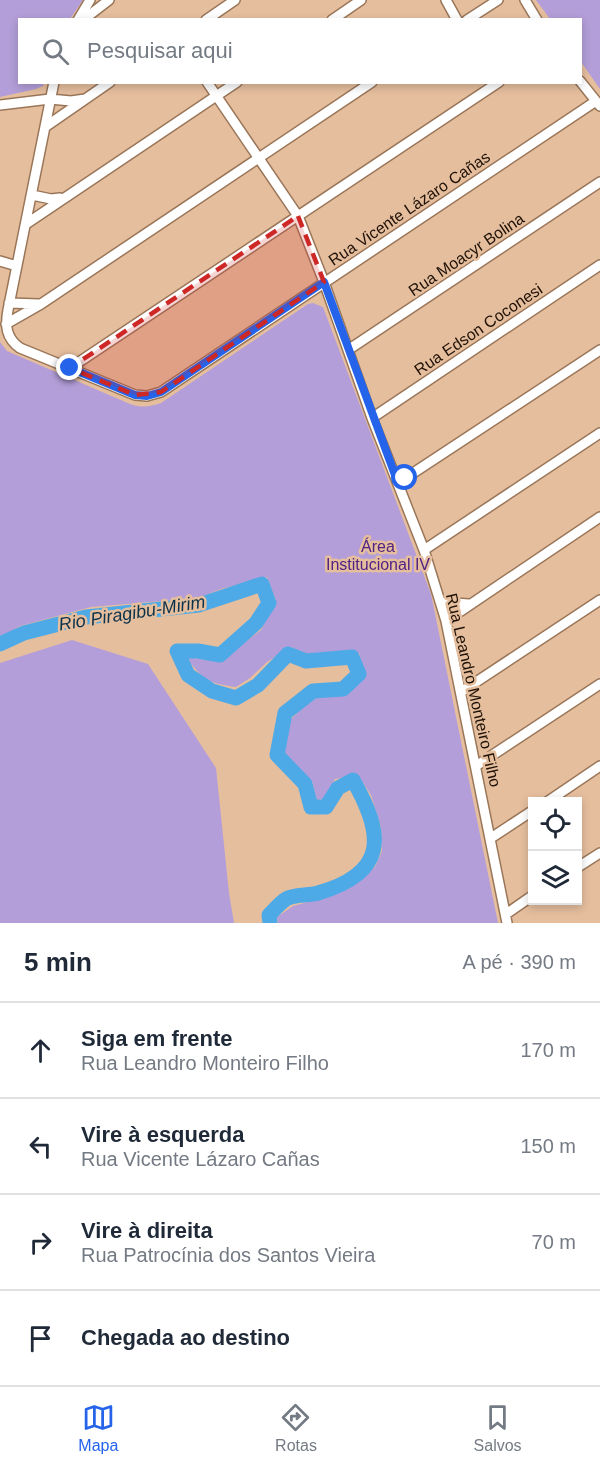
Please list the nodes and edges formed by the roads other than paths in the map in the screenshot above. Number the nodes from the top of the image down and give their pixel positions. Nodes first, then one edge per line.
1 (105, 0) edge
2 (109, 0) edge
3 (235, 0) edge
4 (361, 0) edge
5 (446, 0) edge
6 (498, 0) edge
7 (525, 0) edge
8 (88, 3) edge
9 (79, 18) edge
10 (86, 18) edge
11 (209, 18) edge
12 (335, 18) edge
13 (456, 18) edge
14 (470, 18) edge
15 (536, 18) edge
16 (54, 84) edge
17 (107, 84) edge
18 (208, 84) edge
19 (234, 84) edge
20 (369, 84) edge
21 (496, 84) edge
22 (582, 84) edge
23 (216, 96) junction
24 (50, 99) junction
25 (85, 99) junction
26 (598, 104) edge
27 (0, 105) edge
28 (45, 127) junction
29 (259, 158) junction
30 (600, 182) edge
31 (32, 195) junction
32 (65, 196) junction
33 (298, 216) junction
34 (26, 224) junction
35 (0, 261) edge
36 (600, 265) edge
37 (17, 266) junction
38 (324, 282) junction
39 (9, 303) junction
40 (41, 304) junction
41 (6, 324) junction
42 (348, 350) junction
43 (600, 350) edge
44 (70, 368) junction
45 (372, 418) junction
46 (600, 433) edge
47 (398, 483) junction
48 (600, 517) edge
49 (424, 550) junction
50 (600, 600) edge
51 (440, 602) junction
52 (469, 604) junction
53 (446, 621) junction
54 (600, 684) edge
55 (461, 692) junction
56 (476, 766) junction
57 (600, 766) edge
58 (553, 797) edge
59 (528, 814) edge
60 (491, 838) junction
61 (600, 853) edge
62 (582, 864) edge
63 (528, 899) edge
64 (506, 918) edge

1 - 8 street
2 - 10 street
3 - 11 street
4 - 12 street
5 - 13 street
6 - 14 street
7 - 15 street
8 - 9 street
16 - 24 street
17 - 25 street
18 - 23 street, Rua Leandro Monteiro Filho
19 - 23 street
20 - 29 street
21 - 33 street
22 - 26 street
23 - 29 street, Rua Leandro Monteiro Filho
23 - 32 street
24 - 25 street
24 - 27 street
24 - 28 street
25 - 28 street
26 - 38 street, Rua Vicente Lázaro Cañas
28 - 31 street
29 - 33 street, Rua Leandro Monteiro Filho
29 - 40 street
30 - 42 street, Rua Moacyr Bolina
31 - 32 street
31 - 34 street
32 - 34 street
33 - 38 street, Rua Leandro Monteiro Filho
33 - 44 street
34 - 37 street
35 - 37 street
36 - 45 street, Rua Edson Coconesi
37 - 39 street
38 - 42 street, Rua Leandro Monteiro Filho
38 - 44 street, Rua Vicente Lázaro Cañas
39 - 40 street
39 - 41 street
40 - 41 street
41 - 44 street
42 - 45 street, Rua Leandro Monteiro Filho
43 - 47 street
45 - 47 street, Rua Leandro Monteiro Filho
46 - 49 street
47 - 49 street, Rua Leandro Monteiro Filho
48 - 52 street
49 - 51 street, Rua Leandro Monteiro Filho
50 - 55 street
51 - 52 street
51 - 53 street, Rua Leandro Monteiro Filho
52 - 53 street
53 - 55 street, Rua Leandro Monteiro Filho
54 - 56 street
55 - 56 street, Rua Leandro Monteiro Filho
56 - 60 street, Rua Leandro Monteiro Filho
57 - 58 street
59 - 60 street
60 - 64 street, Rua Leandro Monteiro Filho
61 - 62 street
63 - 64 street

